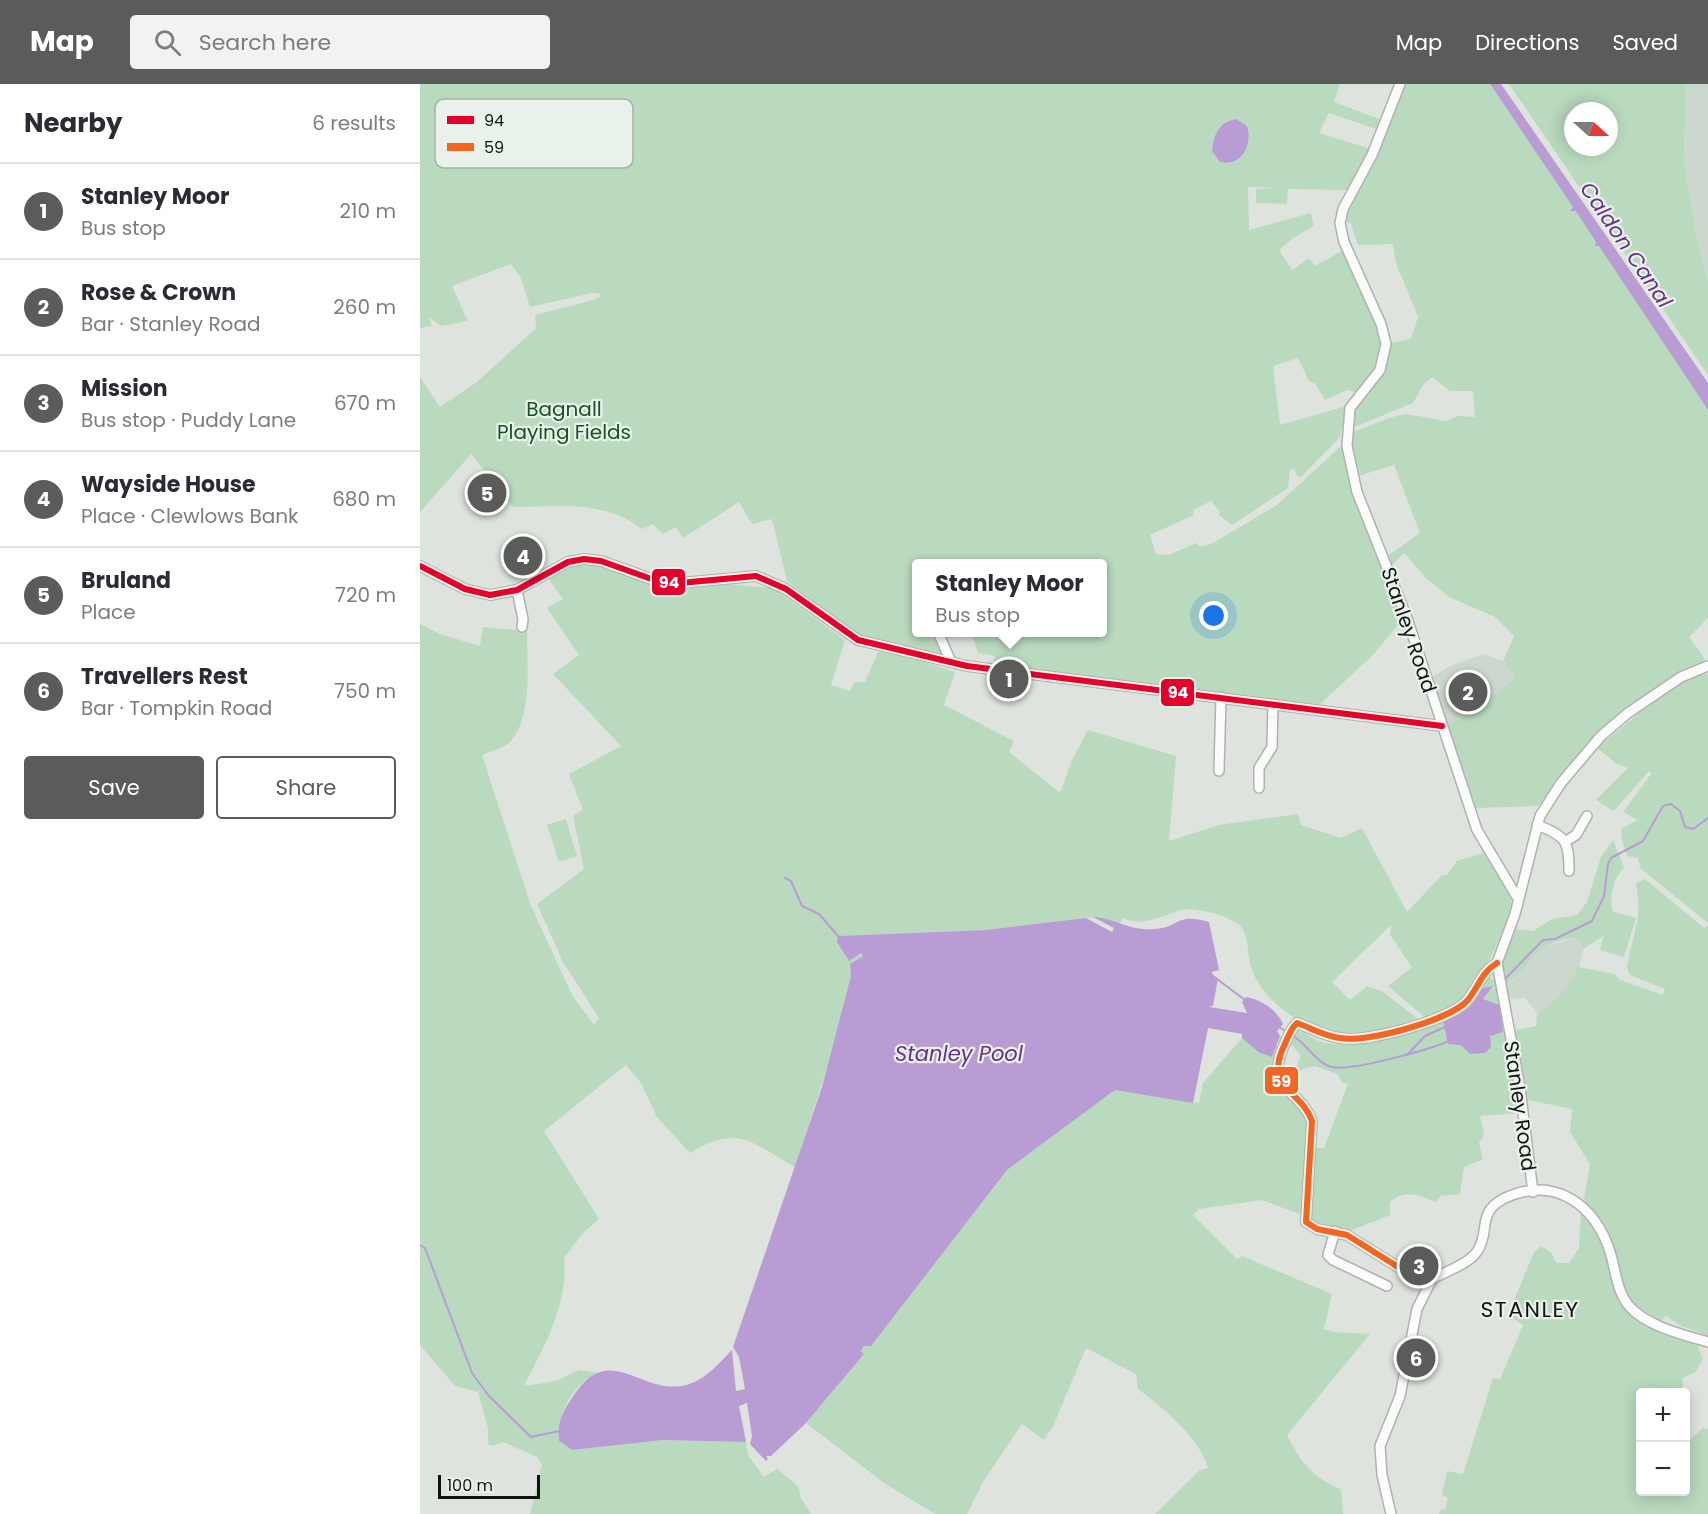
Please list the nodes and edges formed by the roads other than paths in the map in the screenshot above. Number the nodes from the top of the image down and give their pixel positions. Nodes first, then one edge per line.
1 (1400, 84) edge
2 (420, 566) edge
3 (517, 590) junction
4 (522, 627) dead end
5 (940, 637) edge
6 (951, 662) junction
7 (1708, 666) edge
8 (1221, 697) junction
9 (1273, 704) junction
10 (1442, 726) junction
11 (1219, 771) dead end
12 (1259, 788) dead end
13 (1587, 816) dead end
14 (1537, 825) junction
15 (1566, 842) junction
16 (1569, 871) dead end
17 (1517, 897) junction
18 (1497, 963) junction
19 (1533, 1192) junction
20 (1335, 1231) junction
21 (1432, 1279) junction
22 (1387, 1286) dead end
23 (1708, 1342) edge
24 (1391, 1514) edge

1 - 10 street, Stanley Road
2 - 3 street
3 - 4 street
3 - 6 street
5 - 6 street
6 - 8 street
7 - 14 street
8 - 9 street
8 - 11 street
9 - 10 street
9 - 12 street
10 - 17 street, Stanley Road
13 - 15 street
14 - 15 street
14 - 17 street
15 - 16 street
17 - 18 street, Stanley Road
18 - 19 street, Stanley Road
18 - 20 street
19 - 21 street
19 - 23 street
20 - 21 street
20 - 22 street
21 - 24 street

